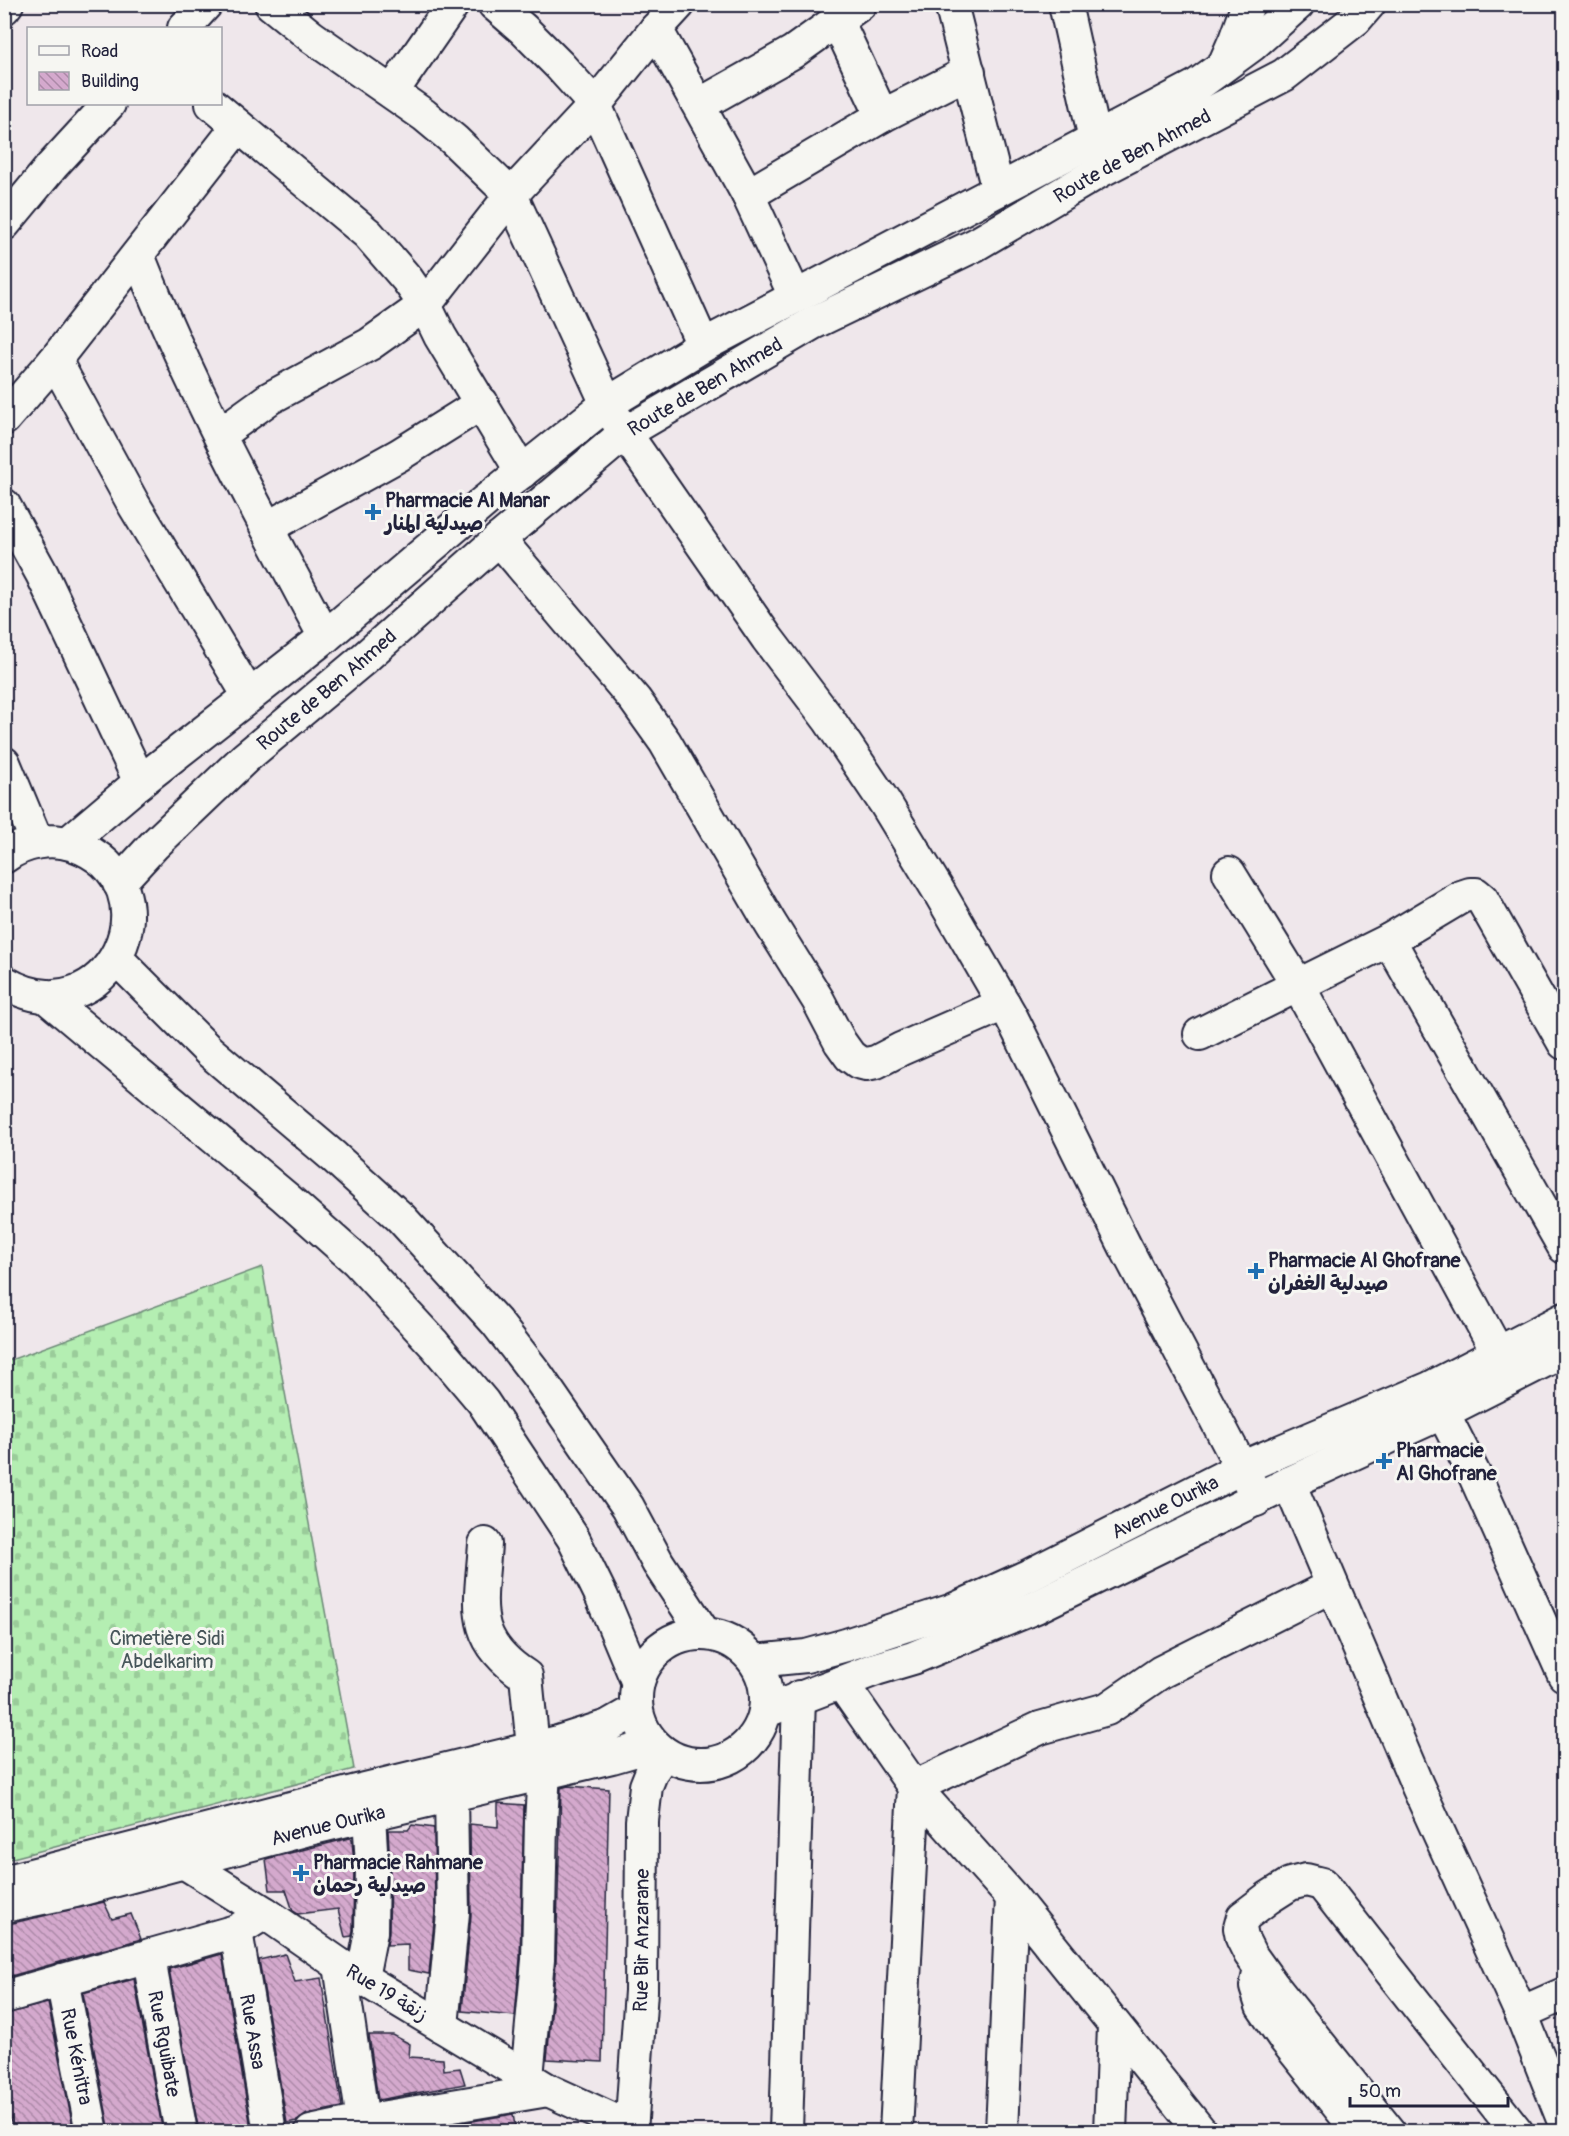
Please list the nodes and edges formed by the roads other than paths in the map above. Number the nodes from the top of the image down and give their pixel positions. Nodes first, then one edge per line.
1 (206, 4) edge
2 (271, 4) edge
3 (453, 4) edge
4 (494, 4) edge
5 (951, 4) edge
6 (1065, 4) edge
7 (1248, 4) edge
8 (1369, 4) edge
9 (1296, 6) edge
10 (853, 8) edge
11 (664, 15) edge
12 (185, 27) edge
13 (1325, 44) junction
14 (1223, 67) junction
15 (969, 72) junction
16 (392, 93) junction
17 (108, 105) edge
18 (213, 105) edge
19 (595, 105) junction
20 (699, 105) junction
21 (882, 116) junction
22 (238, 126) junction
23 (1095, 139) junction
24 (998, 189) junction
25 (511, 195) junction
26 (748, 195) junction
27 (4, 224) edge
28 (138, 255) junction
29 (795, 297) junction
30 (425, 304) junction
31 (703, 345) junction
32 (55, 360) junction
33 (482, 403) junction
34 (608, 404) junction
35 (4, 419) edge
36 (625, 433) junction
37 (220, 434) junction
38 (522, 472) junction
39 (4, 506) edge
40 (267, 528) junction
41 (499, 538) junction
42 (325, 637) junction
43 (249, 696) junction
44 (4, 763) edge
45 (140, 782) junction
46 (37, 842) junction
47 (68, 843) junction
48 (4, 857) edge
49 (1229, 873) dead end
50 (119, 883) junction
51 (1389, 940) junction
52 (116, 958) junction
53 (4, 982) edge
54 (1298, 985) junction
55 (45, 996) junction
56 (1004, 1004) junction
57 (1200, 1034) dead end
58 (1564, 1043) edge
59 (1564, 1247) edge
60 (1564, 1319) edge
61 (1564, 1351) edge
62 (1498, 1353) junction
63 (1436, 1400) junction
64 (1241, 1468) junction
65 (1289, 1483) junction
66 (1256, 1500) junction
67 (485, 1544) dead end
68 (1332, 1586) junction
69 (704, 1633) junction
70 (755, 1661) junction
71 (1564, 1675) edge
72 (841, 1682) junction
73 (637, 1696) junction
74 (799, 1698) junction
75 (766, 1711) junction
76 (659, 1749) junction
77 (538, 1760) junction
78 (914, 1787) junction
79 (451, 1795) junction
80 (369, 1815) junction
81 (152, 1844) junction
82 (185, 1862) junction
83 (4, 1882) edge
84 (1012, 1897) junction
85 (4, 1906) edge
86 (265, 1913) junction
87 (236, 1931) junction
88 (150, 1955) junction
89 (1260, 1968) junction
90 (351, 1972) junction
91 (62, 1980) junction
92 (1564, 1994) edge
93 (4, 1997) edge
94 (1521, 2013) junction
95 (442, 2026) junction
96 (1114, 2026) junction
97 (538, 2084) junction
98 (363, 2121) junction
99 (1564, 2122) edge
100 (631, 2130) edge
101 (92, 2132) edge
102 (181, 2132) edge
103 (270, 2132) edge
104 (311, 2132) edge
105 (786, 2132) edge
106 (896, 2132) edge
107 (1002, 2132) edge
108 (1110, 2132) edge
109 (1201, 2132) edge
110 (1359, 2132) edge
111 (1390, 2132) edge
112 (1517, 2132) edge

1 - 12 street
2 - 16 street
3 - 16 street
4 - 19 street
5 - 15 street
6 - 23 street
7 - 14 street
8 - 13 street, Route de Ben Ahmed
9 - 13 street
9 - 14 street, Route de Ben Ahmed
10 - 20 street
10 - 21 street
11 - 19 street
11 - 20 street
13 - 36 street, Route de Ben Ahmed
14 - 23 street, Route de Ben Ahmed
15 - 21 street
15 - 24 street
16 - 25 street
17 - 27 street
18 - 22 street
19 - 25 street
19 - 31 street
20 - 26 street
21 - 26 street
22 - 28 street
22 - 30 street
23 - 24 street, Route de Ben Ahmed
24 - 29 street, Route de Ben Ahmed
25 - 30 street
25 - 34 street
26 - 29 street
28 - 32 street
28 - 37 street
29 - 31 street, Route de Ben Ahmed
30 - 33 street
30 - 37 street
31 - 34 street, Route de Ben Ahmed
32 - 35 street
32 - 43 street
33 - 38 street
33 - 40 street
34 - 36 street
34 - 38 street, Route de Ben Ahmed
36 - 41 street, Route de Ben Ahmed
36 - 56 street
37 - 40 street
38 - 42 street, Route de Ben Ahmed
39 - 45 street
40 - 42 street
41 - 50 street, Route de Ben Ahmed
41 - 56 street
42 - 43 street, Route de Ben Ahmed
43 - 45 street, Route de Ben Ahmed
44 - 46 street
45 - 47 street, Route de Ben Ahmed
46 - 47 street
46 - 48 street
47 - 50 street
49 - 54 street
50 - 52 street
51 - 54 street
51 - 58 street
51 - 59 street
52 - 55 street
52 - 69 street
53 - 55 street
54 - 57 street
54 - 62 street
55 - 73 street
56 - 64 street
60 - 62 street, Avenue Ourika
61 - 63 street, Avenue Ourika
62 - 63 street, Avenue Ourika
63 - 64 street, Avenue Ourika
63 - 65 street, Avenue Ourika
63 - 71 street
64 - 66 street
64 - 70 street, Avenue Ourika
65 - 66 street, Avenue Ourika
65 - 68 street
66 - 72 street, Avenue Ourika
67 - 77 street
68 - 78 street
68 - 94 street
69 - 70 street
69 - 73 street
70 - 75 street
72 - 74 street, Avenue Ourika
72 - 78 street
73 - 76 street
73 - 77 street, Avenue Ourika
74 - 75 street, Avenue Ourika
74 - 105 street
75 - 76 street
76 - 77 street, Avenue Ourika
76 - 100 street, Rue Bir Anzarane
77 - 79 street, Avenue Ourika
77 - 81 street, Avenue Ourika
77 - 97 street
78 - 84 street
78 - 106 street
79 - 80 street, Avenue Ourika
79 - 95 street
80 - 82 street, Avenue Ourika
80 - 90 street
81 - 82 street, Rue 19 زنقة
81 - 83 street, Avenue Ourika
82 - 85 street, Avenue Ourika
82 - 86 street, Rue 19 زنقة
84 - 96 street
84 - 107 street
86 - 87 street
86 - 90 street, Rue 19 زنقة
87 - 88 street
87 - 103 street, Rue Assa
88 - 91 street
88 - 102 street, Rue Rguibate
89 - 110 street
89 - 111 street
89 - 112 street
90 - 95 street, Rue 19 زنقة
90 - 98 street
91 - 93 street
91 - 101 street, Rue Kénitra
92 - 94 street
94 - 99 street
95 - 97 street, Rue 19 زنقة
96 - 108 street
96 - 109 street
97 - 98 street
97 - 100 street, Rue 19 زنقة
98 - 104 street

